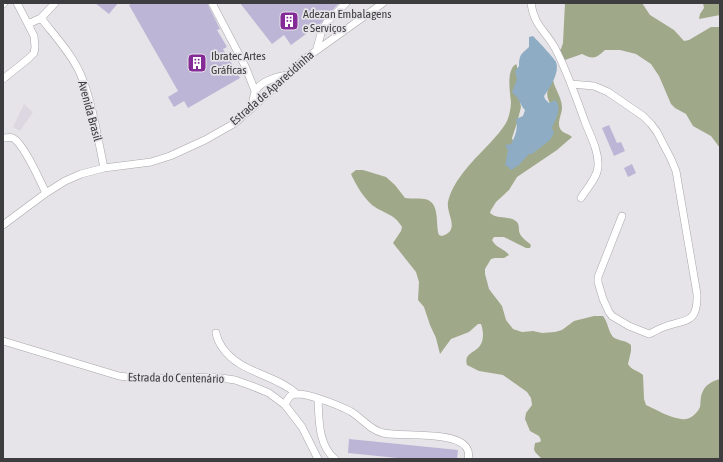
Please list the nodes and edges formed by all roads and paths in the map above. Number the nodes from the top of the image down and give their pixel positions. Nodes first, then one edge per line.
1 (18, 3) edge
2 (56, 3) edge
3 (212, 3) edge
4 (346, 3) edge
5 (383, 3) edge
6 (530, 3) edge
7 (41, 18) junction
8 (28, 24) junction
9 (317, 48) junction
10 (288, 75) junction
11 (3, 79) edge
12 (571, 84) junction
13 (256, 91) junction
14 (252, 108) junction
15 (3, 138) edge
16 (104, 168) junction
17 (46, 193) junction
18 (581, 198) dead end
19 (622, 216) dead end
20 (3, 225) edge
21 (216, 333) dead end
22 (3, 341) edge
23 (297, 394) junction
24 (318, 399) junction
25 (285, 405) junction
26 (318, 459) edge
27 (336, 459) edge
28 (468, 459) edge

1 - 8 street
2 - 7 street
3 - 13 street
4 - 9 street
5 - 9 street, Estrada de Aparecidinha
6 - 12 street
7 - 8 street
7 - 16 street, Avenida Brasil
8 - 11 street
9 - 10 street, Estrada de Aparecidinha
10 - 13 street
10 - 14 street, Estrada de Aparecidinha
12 - 18 street
12 - 19 street
13 - 14 street
14 - 16 street, Estrada de Aparecidinha
15 - 17 street
16 - 17 street, Estrada de Aparecidinha
17 - 20 street, Estrada de Aparecidinha
21 - 23 street
22 - 25 street, Estrada do Centenário
23 - 24 street
23 - 25 street
24 - 27 street
24 - 28 street
25 - 26 street, Estrada do Centenário

